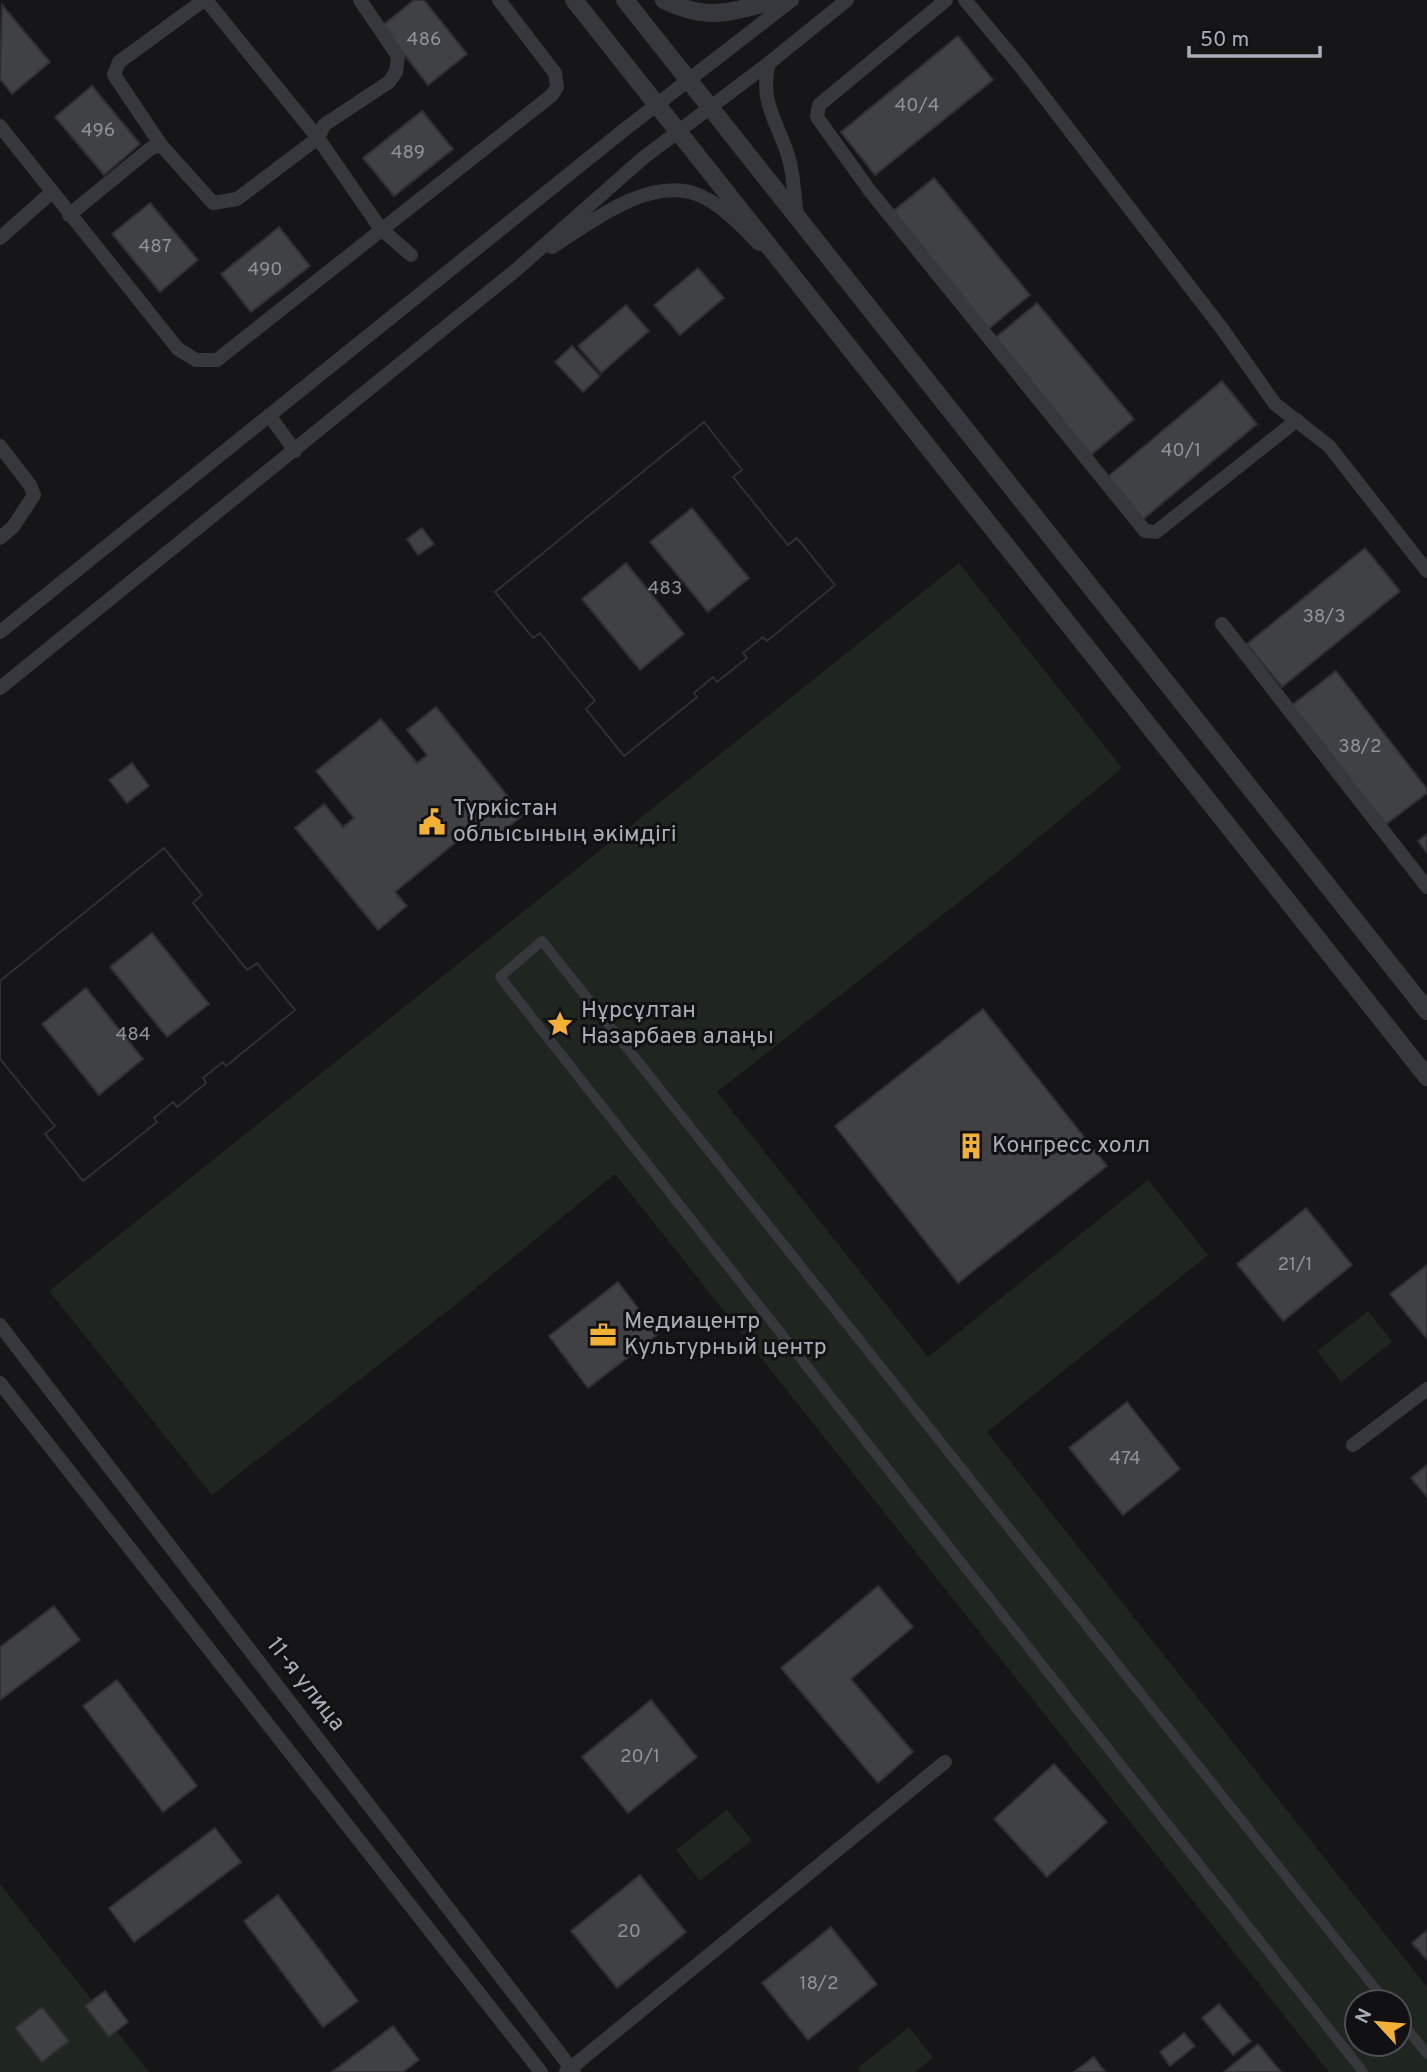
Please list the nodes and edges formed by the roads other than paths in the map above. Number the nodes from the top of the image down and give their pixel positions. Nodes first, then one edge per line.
1 (205, 0) edge
2 (360, 0) edge
3 (499, 0) edge
4 (574, 0) edge
5 (625, 0) edge
6 (664, 0) edge
7 (777, 0) edge
8 (792, 0) edge
9 (847, 0) edge
10 (946, 0) edge
11 (965, 0) edge
12 (769, 63) junction
13 (688, 82) junction
14 (659, 104) junction
15 (709, 108) junction
16 (0, 126) edge
17 (679, 131) junction
18 (318, 138) junction
19 (161, 145) junction
20 (52, 192) junction
21 (69, 215) junction
22 (797, 219) junction
23 (380, 228) junction
24 (0, 238) edge
25 (411, 256) dead end
26 (516, 270) junction
27 (810, 297) junction
28 (269, 415) junction
29 (1297, 420) junction
30 (0, 446) edge
31 (295, 451) junction
32 (0, 538) edge
33 (1427, 571) edge
34 (1222, 624) dead end
35 (0, 632) edge
36 (0, 688) edge
37 (1427, 887) edge
38 (1427, 1011) edge
39 (1427, 1077) edge
40 (0, 1325) edge
41 (0, 1383) edge
42 (1427, 1389) edge
43 (1353, 1445) dead end
44 (945, 1762) dead end
45 (1375, 1988) edge
46 (1413, 2036) edge
47 (1343, 2047) edge
48 (1427, 2054) edge
49 (1352, 2058) edge
50 (570, 2071) edge
51 (541, 2072) edge
52 (1363, 2072) edge

1 - 18 street
1 - 19 street
2 - 18 street
3 - 23 street
4 - 14 street
5 - 13 street
6 - 7 street
8 - 13 street
9 - 12 street
10 - 29 street
11 - 29 street
12 - 15 street
12 - 22 street
13 - 14 street
13 - 15 street
14 - 17 street
14 - 28 street
15 - 17 street
15 - 22 street
16 - 20 street
17 - 26 street
17 - 27 street
18 - 19 street
18 - 23 street
19 - 21 street
20 - 21 street
20 - 24 street
21 - 23 street
22 - 38 street
23 - 25 street
26 - 27 street
26 - 31 street
27 - 39 street
28 - 31 street
28 - 35 street
29 - 33 street
30 - 32 street
31 - 36 street
34 - 37 street
40 - 50 street, 11-я улица
41 - 51 street
42 - 43 street
44 - 50 street
45 - 47 street
46 - 48 street
49 - 52 street

